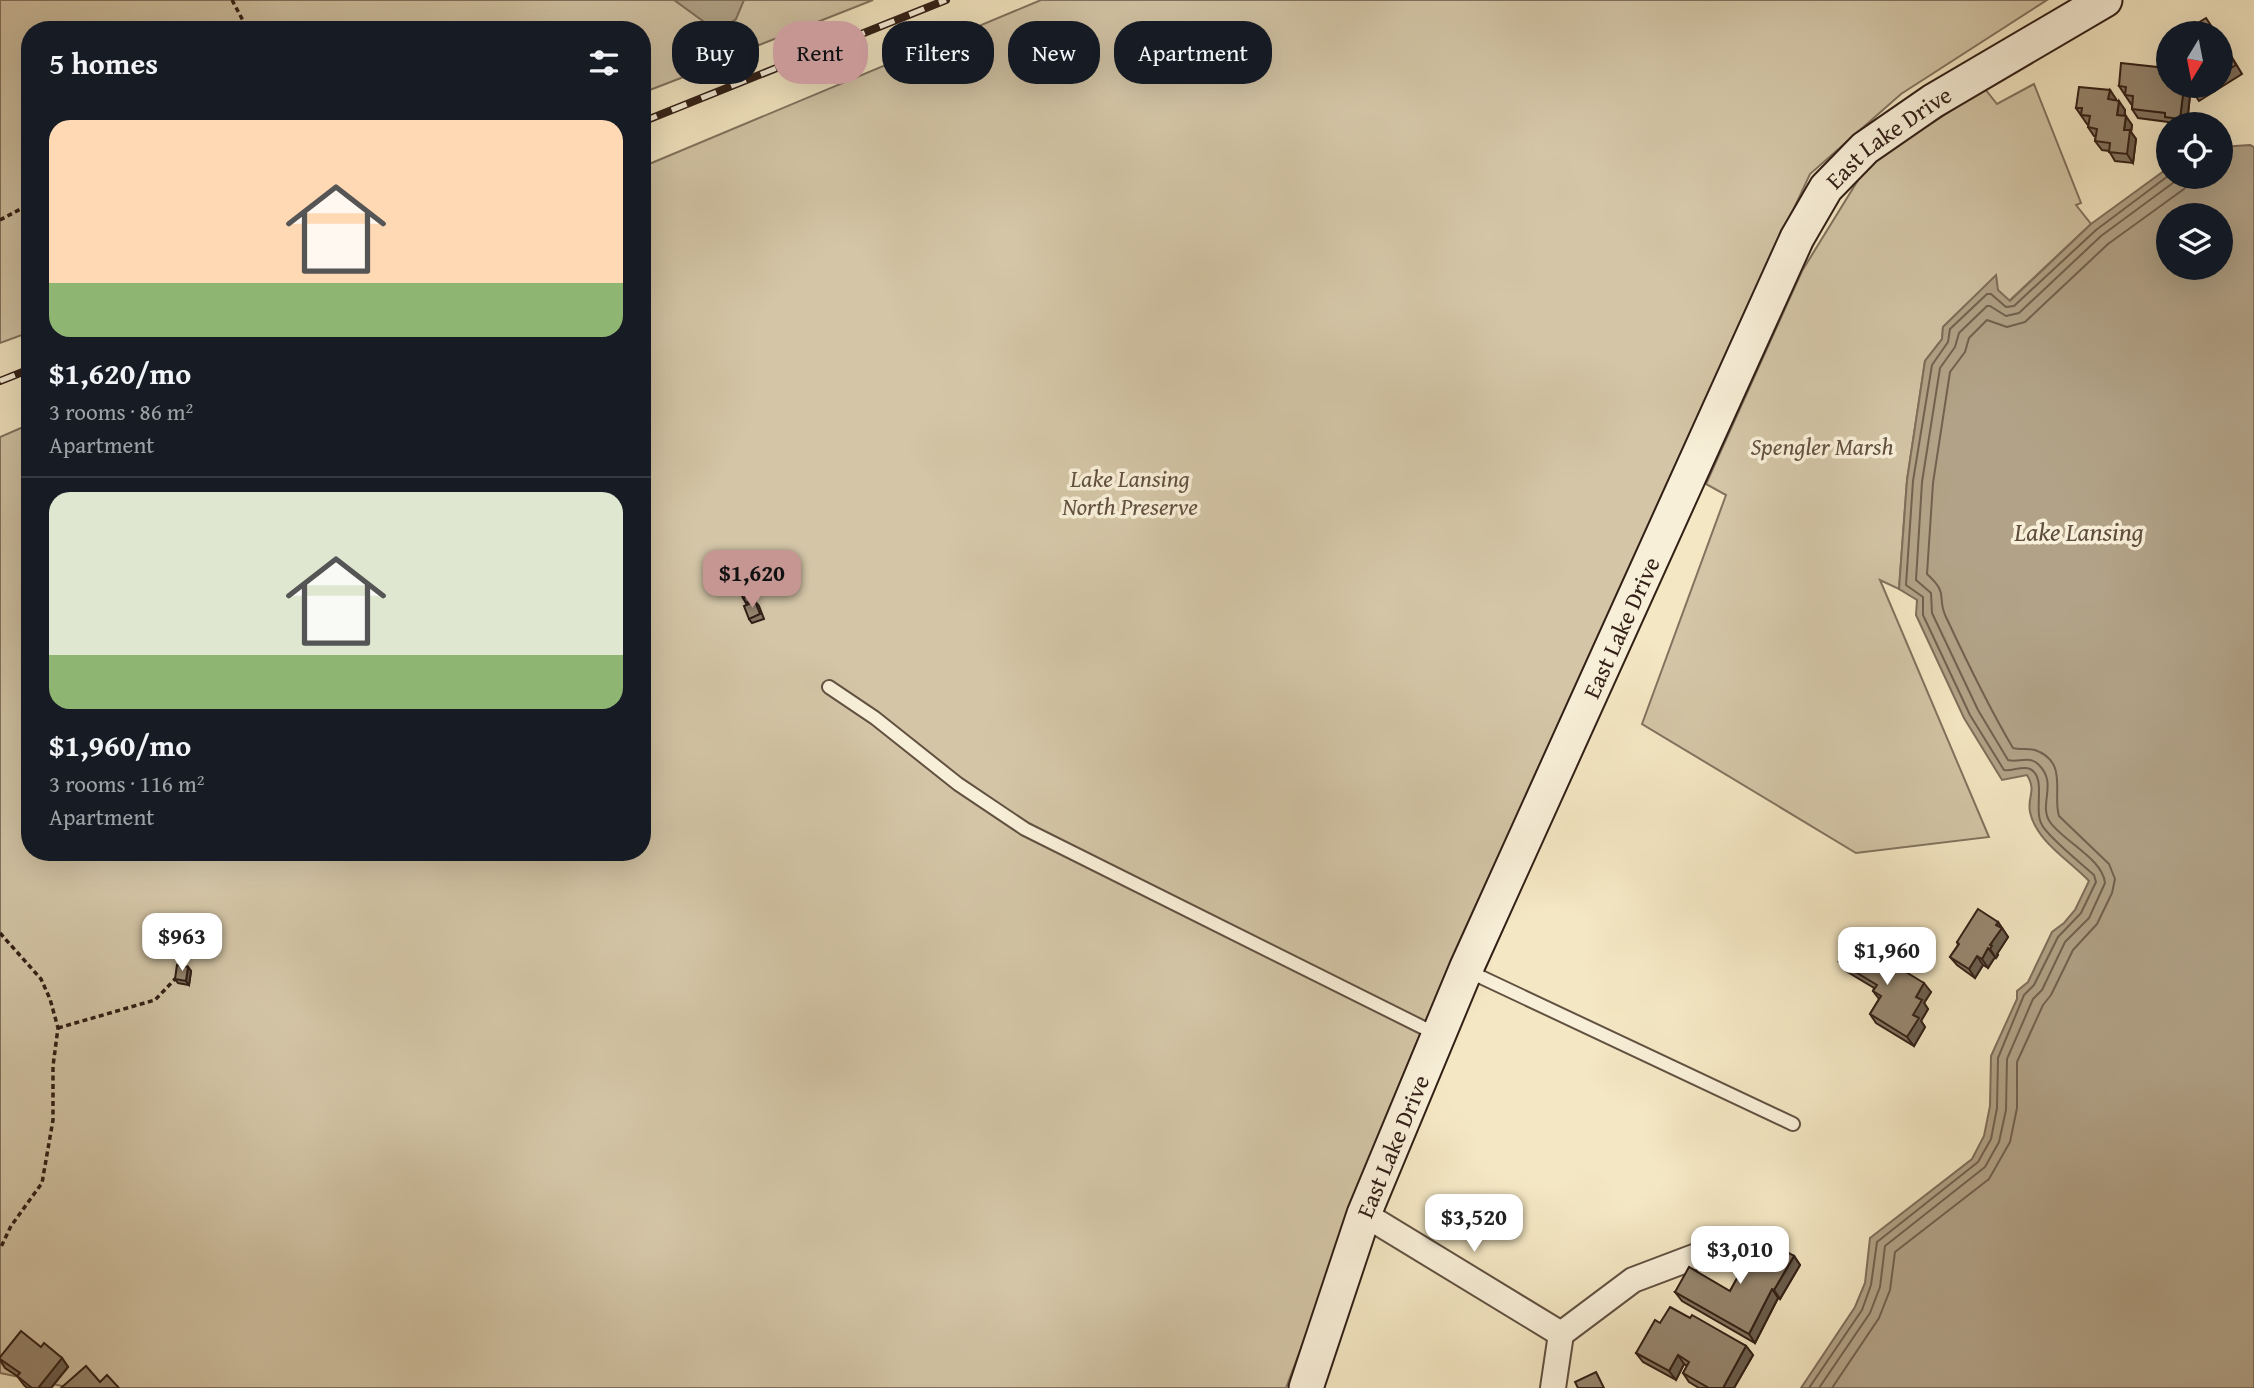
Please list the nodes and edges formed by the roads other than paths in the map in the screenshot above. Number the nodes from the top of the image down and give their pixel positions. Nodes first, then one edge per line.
1 (2105, 0) edge
2 (830, 687) dead end
3 (1466, 969) junction
4 (1438, 1035) junction
5 (1793, 1124) dead end
6 (1364, 1214) junction
7 (1707, 1252) dead end
8 (1561, 1334) junction
9 (1306, 1388) edge
10 (1553, 1388) edge

1 - 3 street, East Lake Drive
2 - 4 lane
3 - 4 street, East Lake Drive
3 - 5 lane
4 - 6 street, East Lake Drive
6 - 8 street
6 - 9 street, East Lake Drive
7 - 8 street
8 - 10 street

